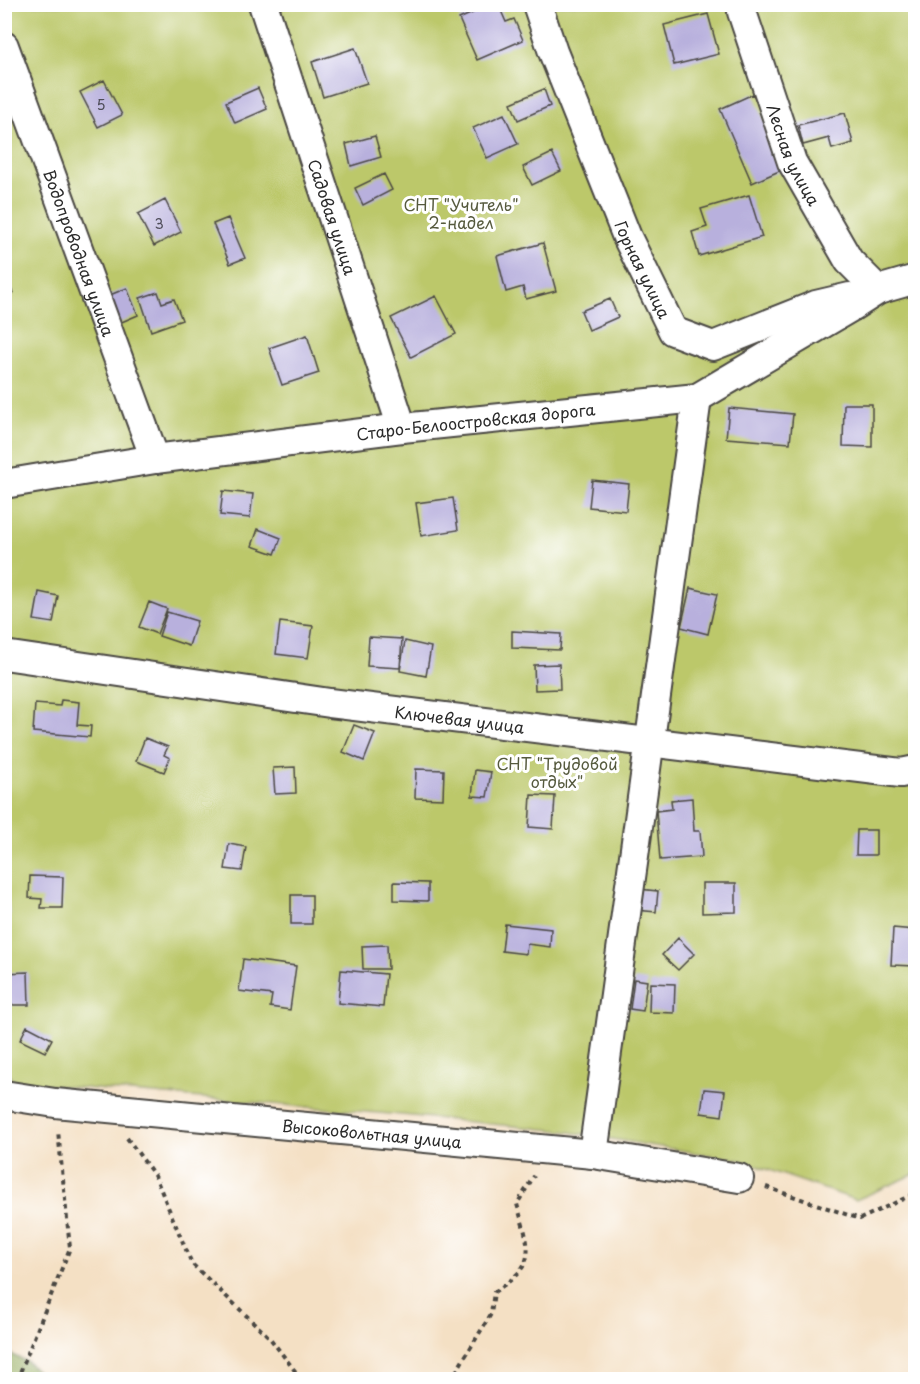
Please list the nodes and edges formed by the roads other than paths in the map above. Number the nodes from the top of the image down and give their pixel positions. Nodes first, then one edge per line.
1 (263, 4) edge
2 (537, 4) edge
3 (742, 4) edge
4 (4, 46) edge
5 (915, 279) edge
6 (878, 290) junction
7 (697, 398) junction
8 (402, 428) junction
9 (155, 459) junction
10 (4, 484) edge
11 (4, 655) edge
12 (648, 741) junction
13 (915, 770) edge
14 (4, 1095) edge
15 (593, 1154) junction
16 (739, 1178) road end

1 - 8 street, Садовая улица
2 - 6 street, Горная улица
3 - 6 street, Лесная улица
4 - 9 street, Водопроводная улица
5 - 6 street, Старо-Белоостровская дорога
6 - 7 street, Старо-Белоостровская дорога
7 - 8 street, Старо-Белоостровская дорога
7 - 12 street
8 - 9 street, Старо-Белоостровская дорога
9 - 10 street, Старо-Белоостровская дорога
11 - 12 street, Ключевая улица
12 - 13 street, Ключевая улица
12 - 15 street
14 - 15 street, Высоковольтная улица
15 - 16 street, Высоковольтная улица

